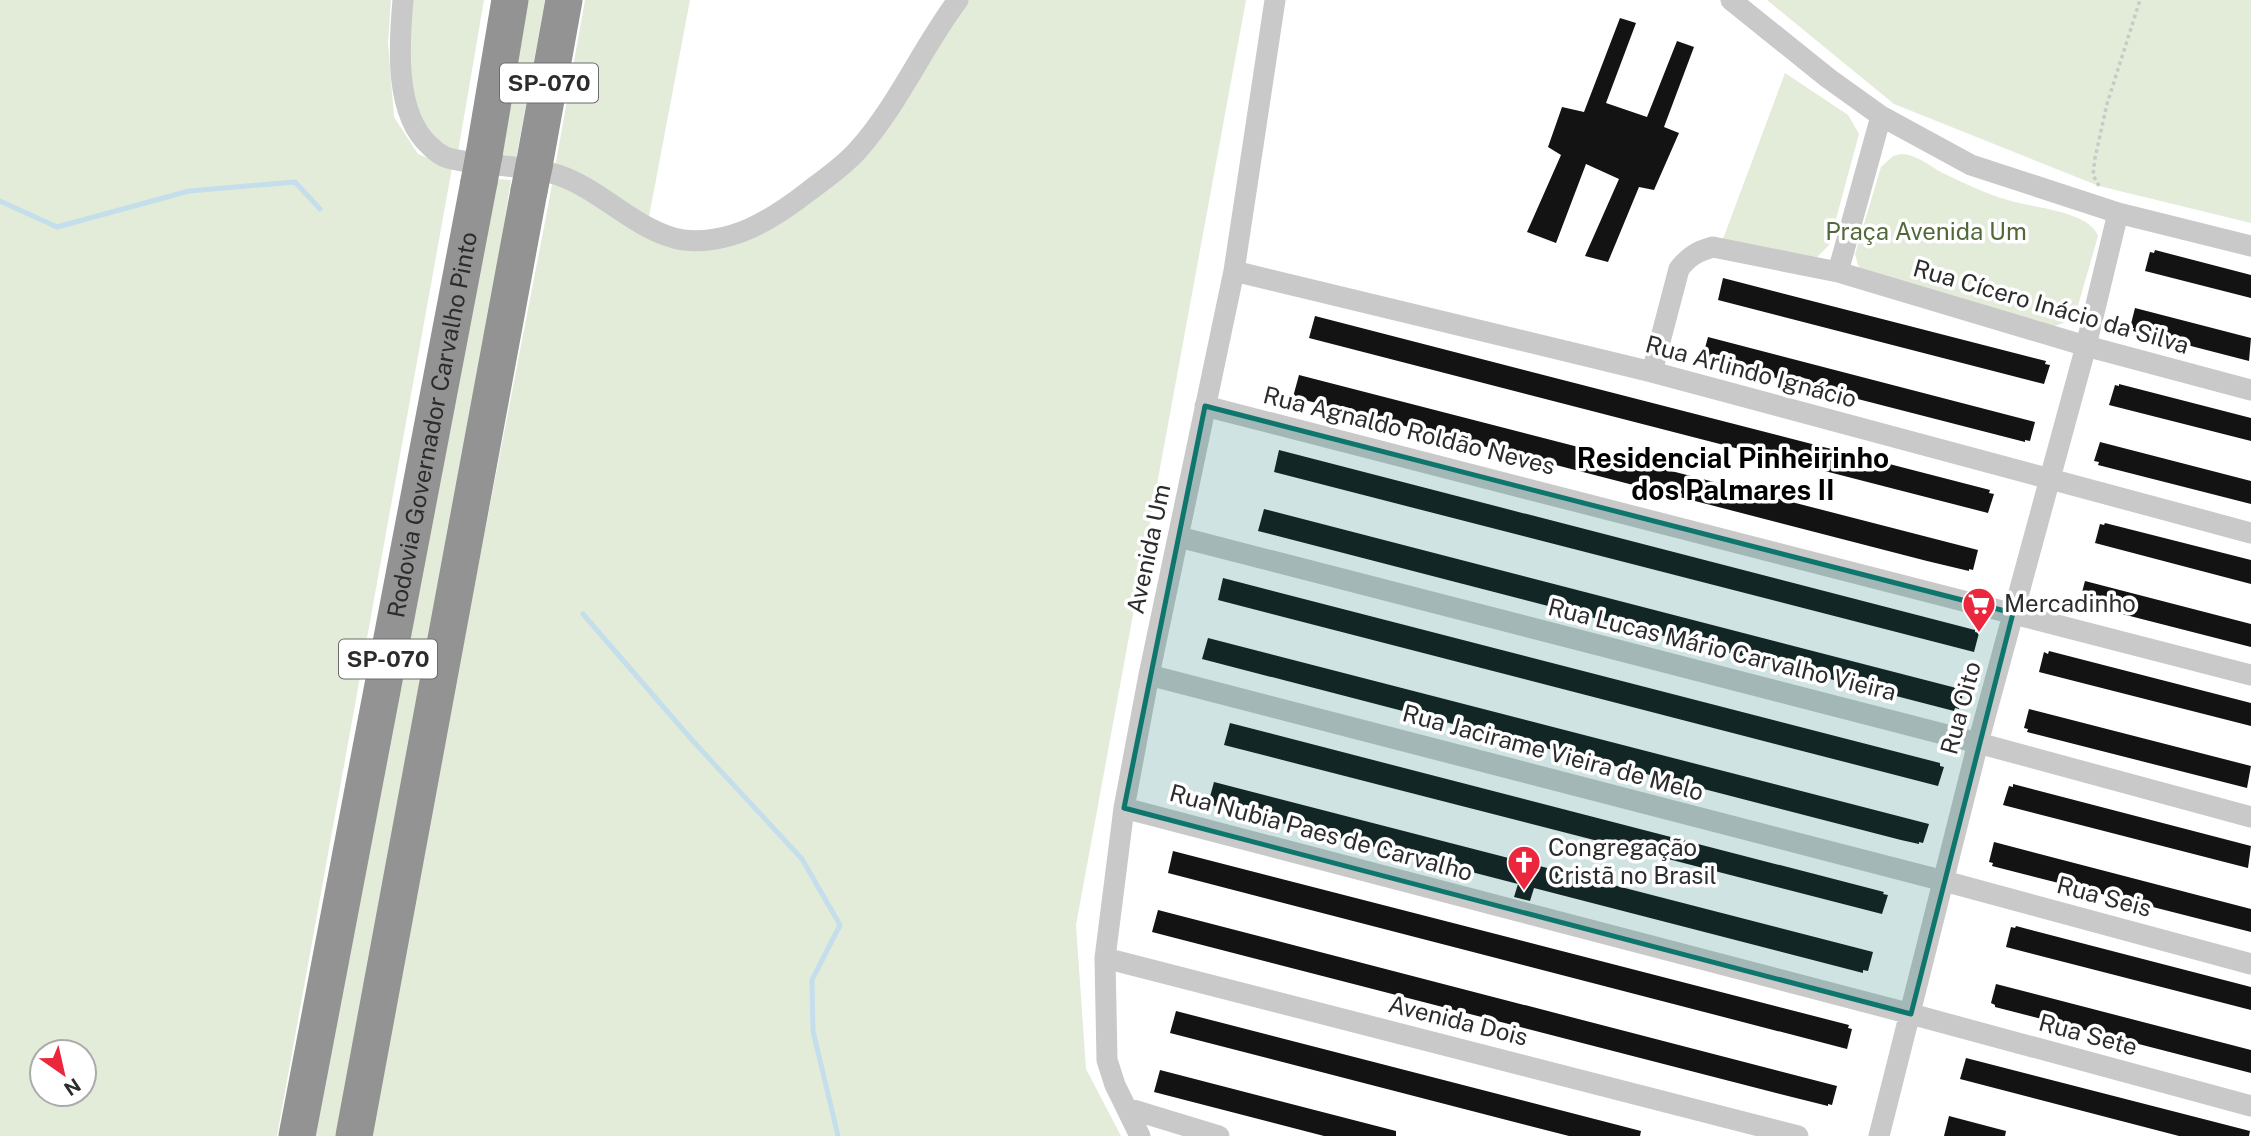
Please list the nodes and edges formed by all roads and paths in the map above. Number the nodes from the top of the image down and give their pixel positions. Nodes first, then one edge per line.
1 (403, 0) edge
2 (510, 0) edge
3 (564, 0) edge
4 (958, 0) edge
5 (1275, 0) edge
6 (1731, 0) edge
7 (2140, 0) edge
8 (1881, 116) junction
9 (2118, 213) junction
10 (2251, 246) edge
11 (1234, 271) junction
12 (1838, 272) junction
13 (2086, 346) junction
14 (1652, 372) junction
15 (2251, 390) edge
16 (1205, 406) junction
17 (2050, 480) junction
18 (2251, 533) edge
19 (1179, 537) junction
20 (2012, 613) junction
21 (1149, 675) junction
22 (2251, 676) edge
23 (1978, 743) junction
24 (1124, 808) junction
25 (2251, 817) edge
26 (1944, 881) junction
27 (1105, 957) junction
28 (2251, 964) edge
29 (1911, 1014) junction
30 (2251, 1106) edge
31 (1127, 1108) junction
32 (1192, 1132) edge
33 (297, 1136) edge
34 (354, 1136) edge
35 (1140, 1136) edge
36 (1219, 1136) edge
37 (1798, 1136) edge
38 (1879, 1136) edge

1 - 4 street
2 - 33 highway, Rodovia Governador Carvalho Pinto / SP-070
3 - 34 highway, Rodovia Governador Carvalho Pinto / SP-070
5 - 11 street, Avenida Um
6 - 8 street
7 - 9 path
8 - 9 street
8 - 12 street
9 - 10 street
9 - 13 street, Rua Oito
11 - 14 street, Rua Arlindo Ignácio
11 - 16 street, Avenida Um
12 - 13 street, Rua Cícero Inácio da Silva
12 - 14 street, Rua Cícero Inácio da Silva
13 - 15 street, Rua Cícero Inácio da Silva
13 - 17 street, Rua Oito
14 - 17 street, Rua Arlindo Ignácio
16 - 19 street, Avenida Um
16 - 20 street, Rua Agnaldo Roldão Neves
17 - 18 street, Rua Arlindo Ignácio
17 - 20 street, Rua Oito
19 - 21 street, Avenida Um
19 - 23 street, Rua Lucas Mário Carvalho Vieira
20 - 22 street, Rua Agnaldo Roldão Neves
20 - 23 street, Rua Oito
21 - 24 street, Avenida Um
21 - 26 street, Rua Jacirame Vieira de Melo
23 - 25 street, Rua Lucas Mário Carvalho Vieira
23 - 26 street, Rua Oito
24 - 27 street, Avenida Um
24 - 29 street, Rua Nubia Paes de Carvalho
26 - 28 street, Rua Seis
26 - 29 street, Rua Oito
27 - 31 street, Avenida Um
27 - 37 street, Avenida Dois
29 - 30 street, Rua Sete
29 - 38 street, Rua Oito
31 - 32 street
31 - 35 street, Avenida Um
32 - 36 street

